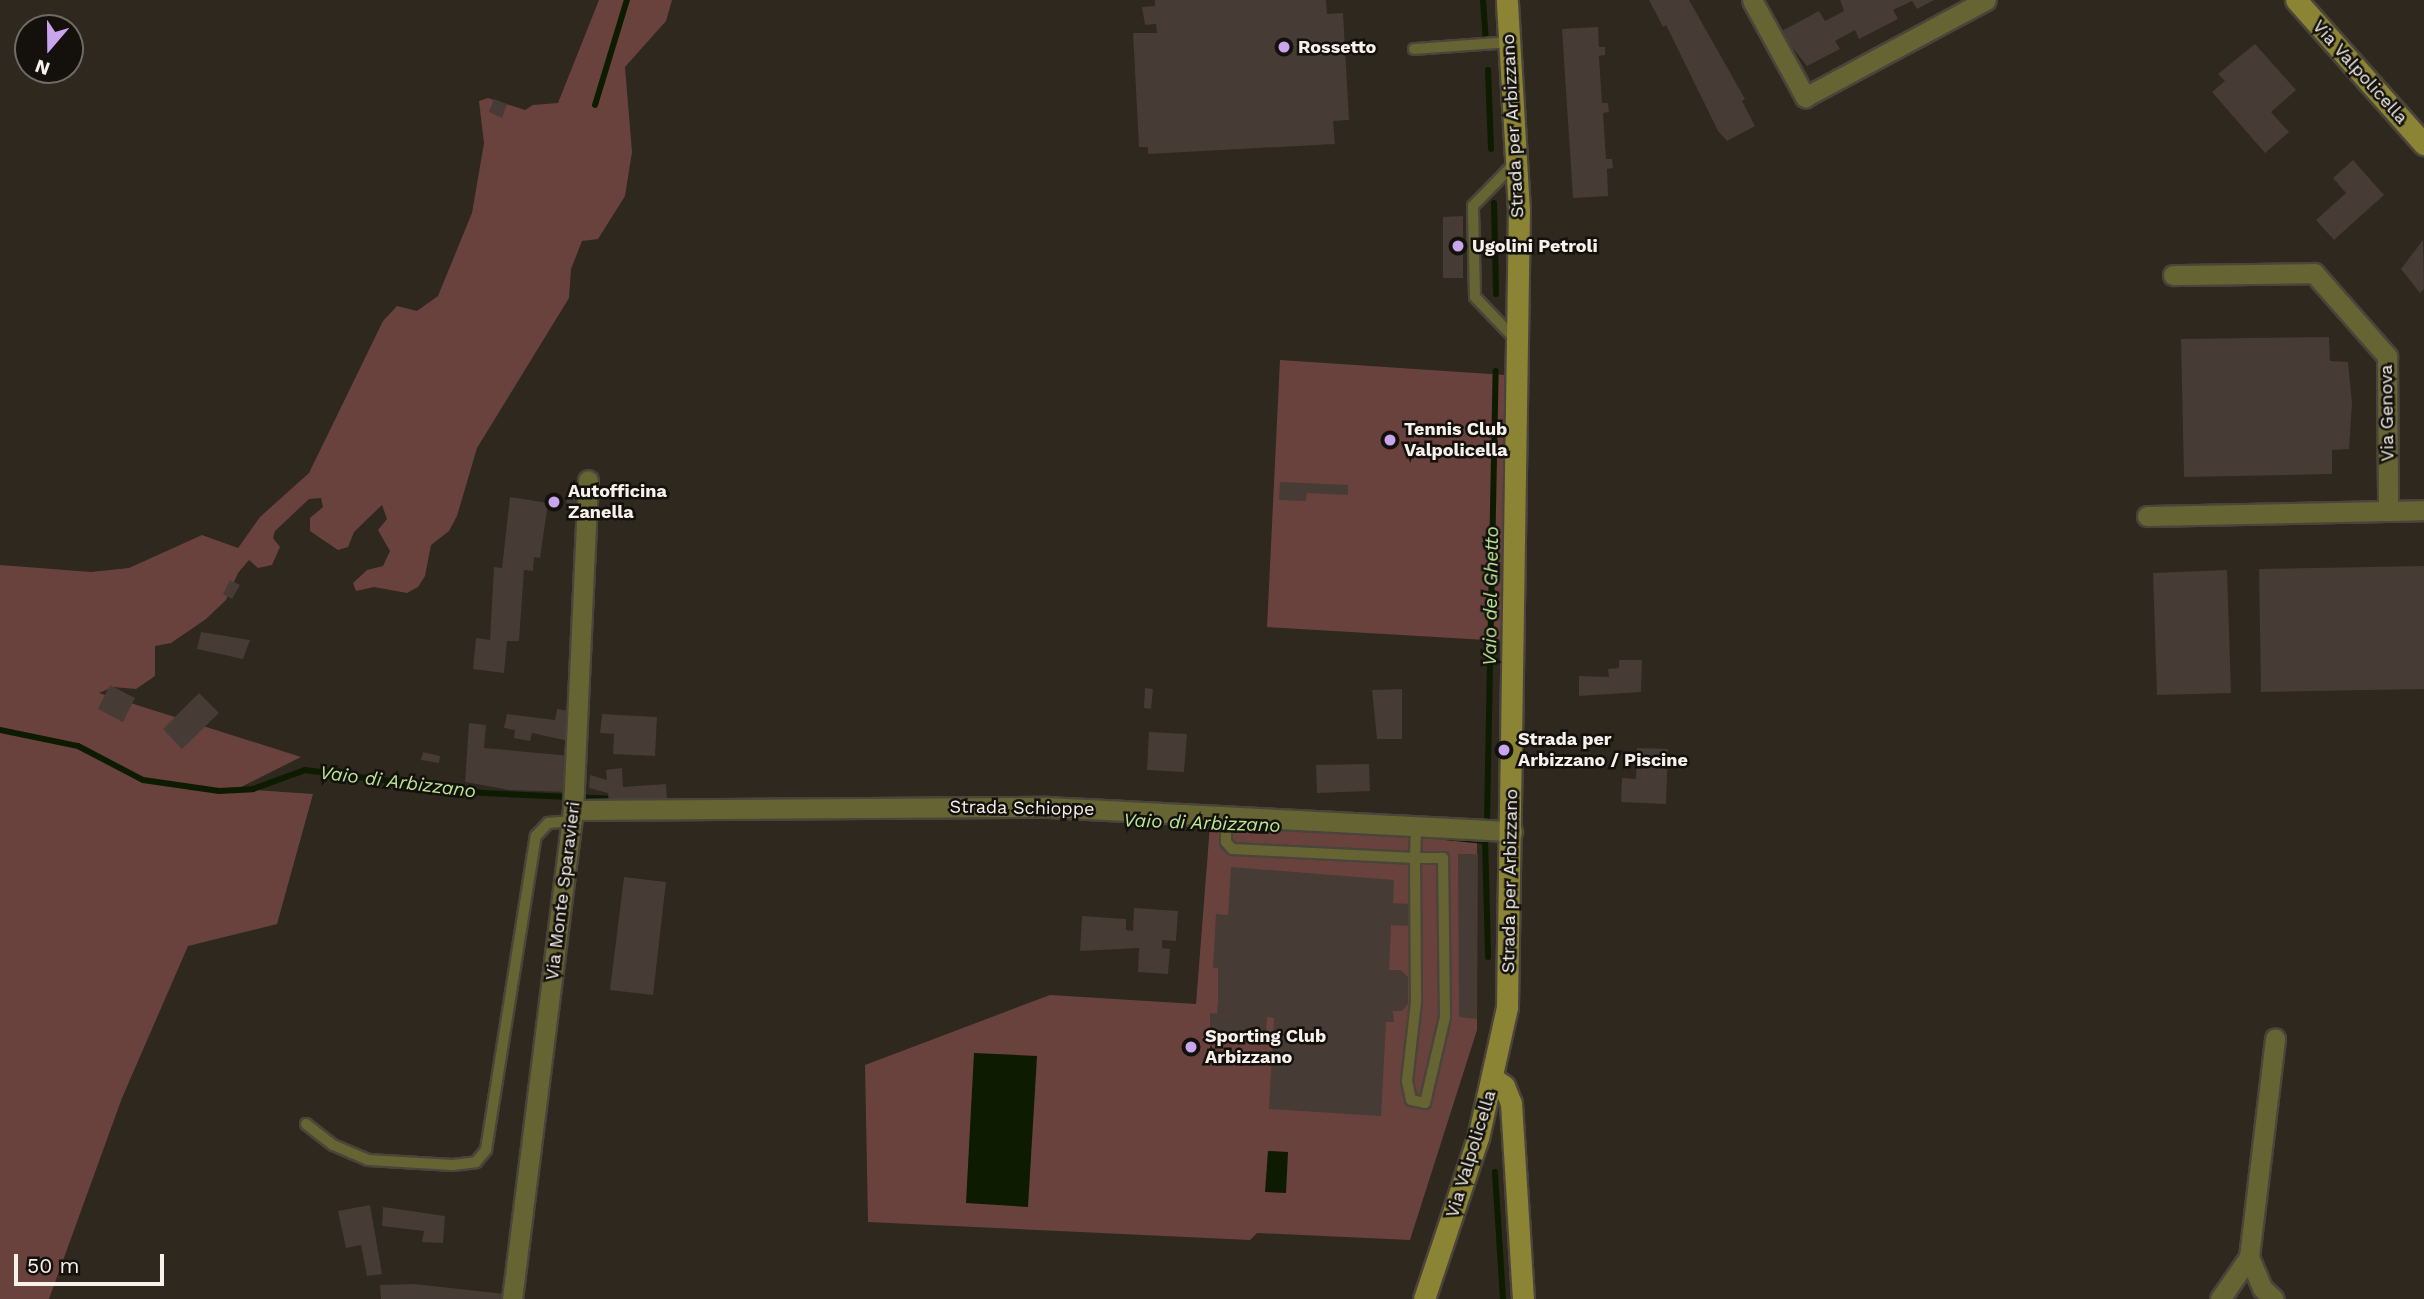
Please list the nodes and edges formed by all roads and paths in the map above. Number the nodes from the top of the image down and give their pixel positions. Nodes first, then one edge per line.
1 (1507, 0) edge
2 (1752, 0) edge
3 (1986, 0) edge
4 (2296, 0) edge
5 (1509, 42) junction
6 (1414, 48) dead end
7 (2424, 144) edge
8 (1516, 163) junction
9 (2174, 275) dead end
10 (1517, 342) junction
11 (588, 480) dead end
12 (2424, 510) edge
13 (2388, 511) junction
14 (2147, 516) dead end
15 (573, 815) junction
16 (1226, 816) junction
17 (1416, 827) junction
18 (1511, 831) junction
19 (1415, 853) junction
20 (1507, 1007) joint
21 (2275, 1040) dead end
22 (1494, 1079) junction
23 (306, 1124) dead end
24 (2249, 1257) junction
25 (2231, 1294) edge
26 (2265, 1295) edge
27 (512, 1299) edge
28 (1424, 1299) edge
29 (1523, 1299) edge

1 - 5 main road, Strada per Arbizzano
2 - 3 street
4 - 7 main road, Via Valpolicella
5 - 6 lane
5 - 8 main road, Strada per Arbizzano
8 - 10 main road, Strada per Arbizzano
8 - 10 lane
9 - 13 street, Via Genova
10 - 18 main road, Strada per Arbizzano
11 - 15 street, Via Monte Sparavieri
12 - 13 street
13 - 14 street
15 - 16 street, Strada Schioppe
15 - 23 lane
15 - 27 street, Via Monte Sparavieri
16 - 17 street, Strada Schioppe
16 - 19 lane
17 - 18 street, Strada Schioppe
17 - 19 lane
18 - 20 main road, Strada per Arbizzano
19 - 19 lane
20 - 22 main road, Via Valpolicella
21 - 24 street
22 - 28 main road, Via Valpolicella
22 - 29 main road
24 - 25 street
24 - 26 street

